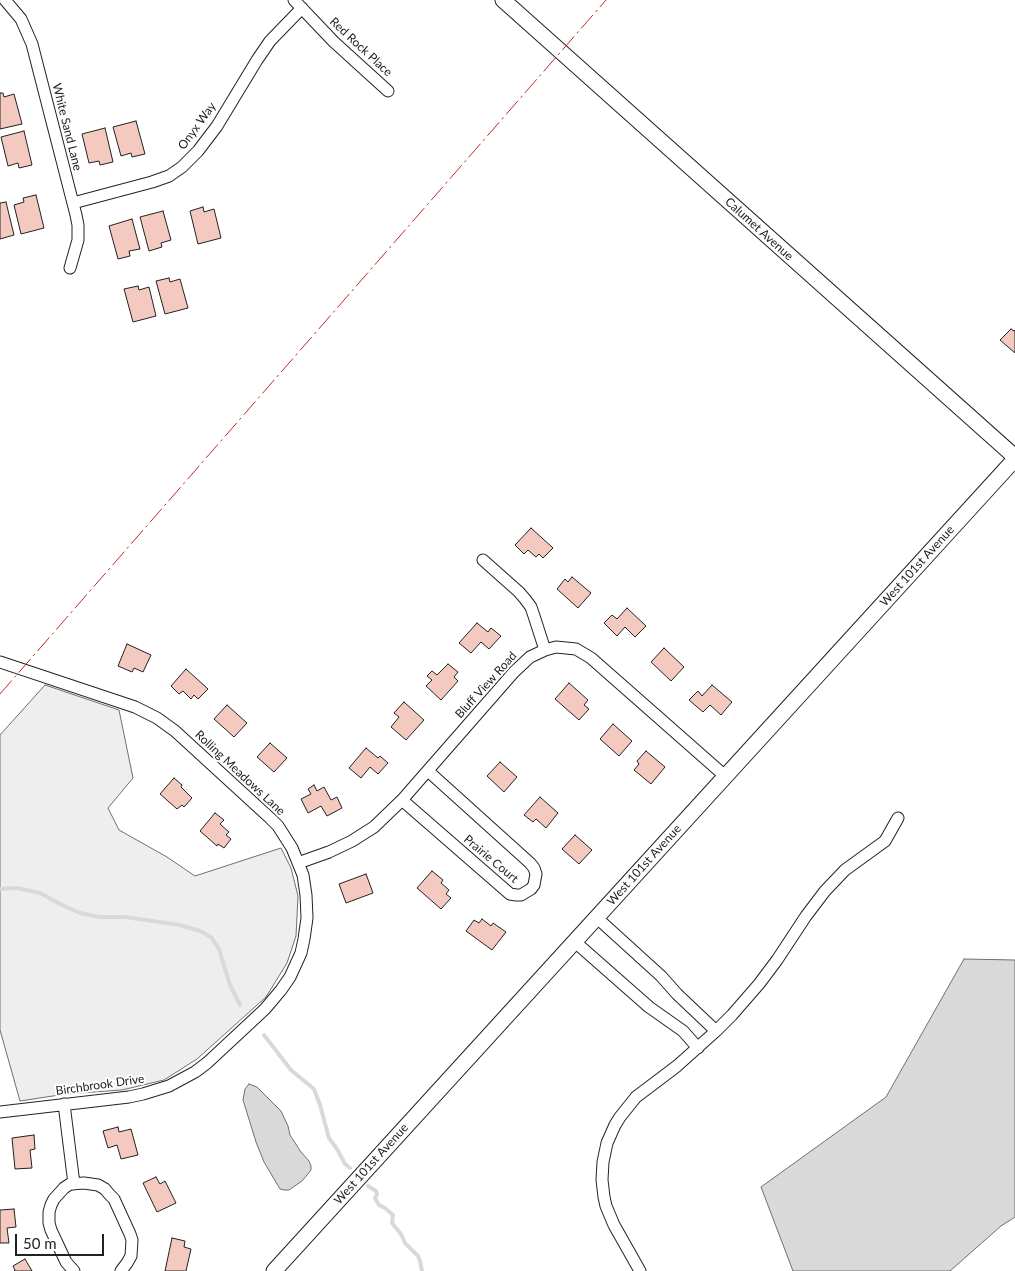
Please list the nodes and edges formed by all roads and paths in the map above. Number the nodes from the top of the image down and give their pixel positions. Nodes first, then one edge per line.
1 (5, 0) edge
2 (503, 0) edge
3 (298, 4) edge
4 (388, 91) dead end
5 (73, 203) junction
6 (70, 268) dead end
7 (1015, 458) edge
8 (483, 560) dead end
9 (545, 650) junction
10 (0, 662) edge
11 (428, 771) junction
12 (725, 776) junction
13 (402, 800) junction
14 (898, 818) dead end
15 (298, 863) junction
16 (596, 917) junction
17 (574, 941) junction
18 (265, 1009) joint
19 (716, 1031) junction
20 (698, 1048) junction
21 (64, 1104) junction
22 (0, 1112) edge
23 (74, 1184) junction
24 (74, 1271) edge
25 (121, 1271) edge
26 (274, 1271) edge
27 (640, 1271) edge

1 - 5 street, White Sand Lane
2 - 7 street, Calumet Avenue
3 - 4 street, Red Rock Place
3 - 5 street, Onyx Way
5 - 6 street, White Sand Lane
7 - 12 street, West 101st Avenue
8 - 9 street
9 - 11 street, Bluff View Road
9 - 12 street, Bluff View Road
10 - 15 street, Rolling Meadows Lane
11 - 13 street, Bluff View Road
11 - 13 street, Prairie Court
12 - 16 street, West 101st Avenue
13 - 15 street, Bluff View Road
14 - 19 street
15 - 18 street, Rolling Meadows Lane
16 - 17 street, West 101st Avenue
16 - 19 street
17 - 20 street
17 - 26 street, West 101st Avenue
18 - 21 street, Birchbrook Drive
19 - 20 street
20 - 27 street
21 - 22 street, Birchbrook Drive
21 - 23 street
23 - 24 street
23 - 25 street

